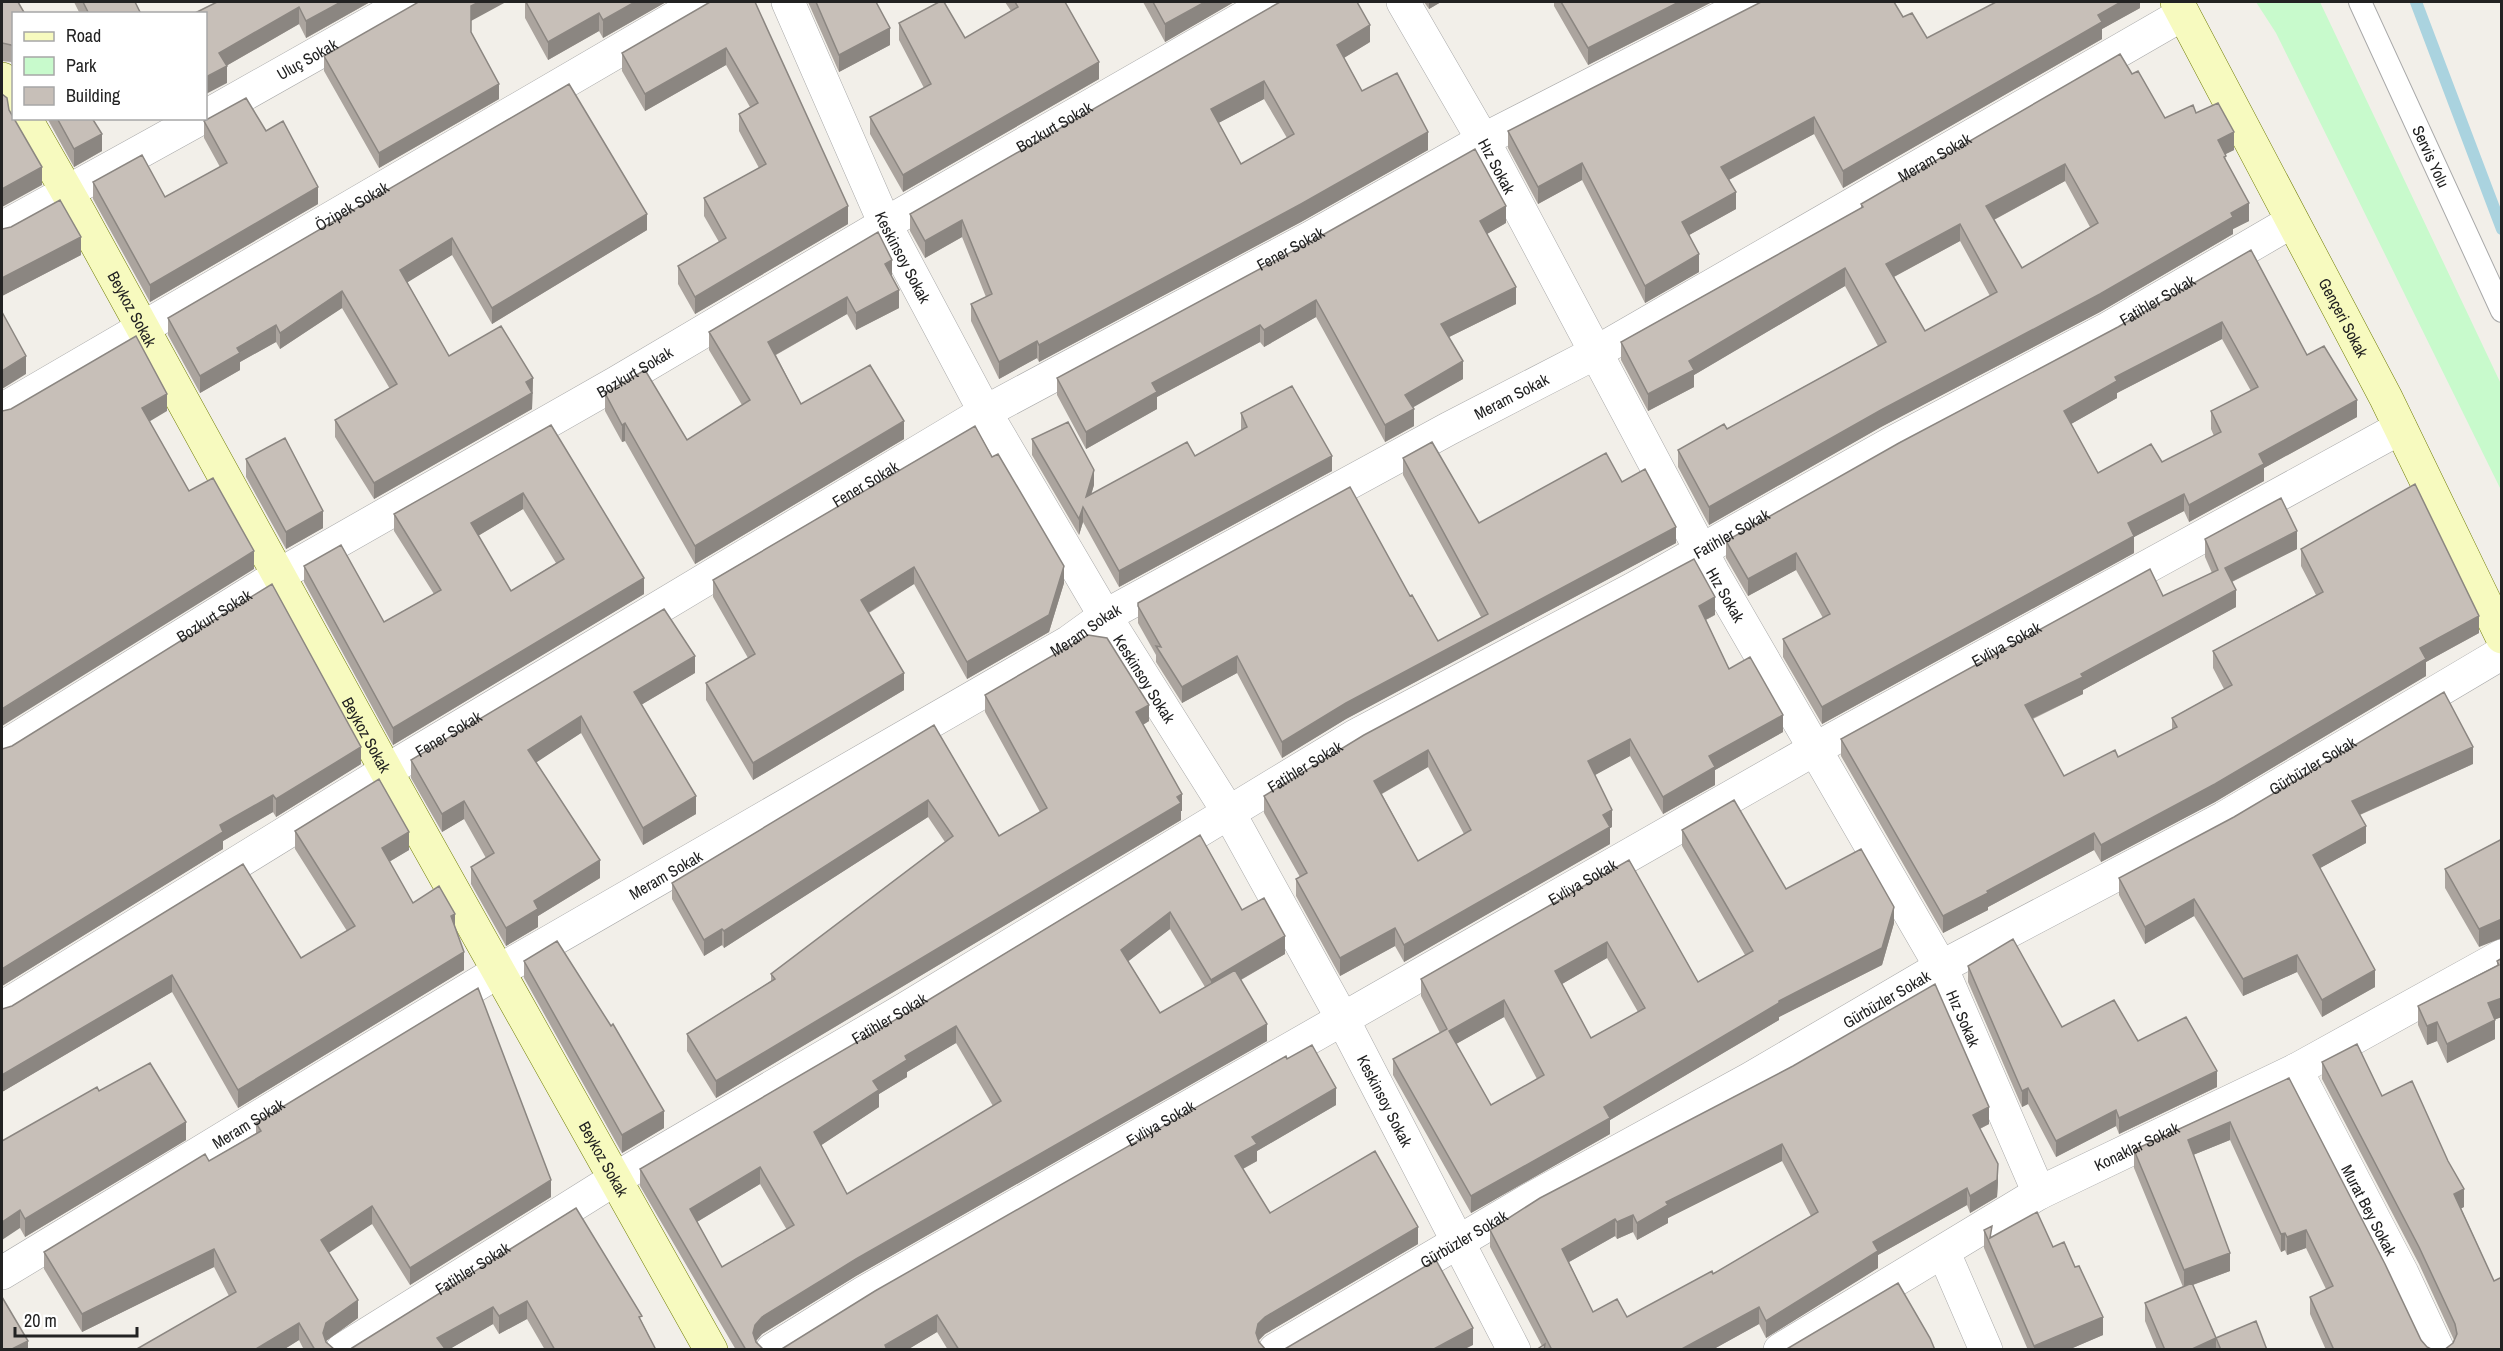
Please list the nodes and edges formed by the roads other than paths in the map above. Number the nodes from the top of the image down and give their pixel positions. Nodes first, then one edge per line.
1 (408, 2) edge
2 (702, 2) edge
3 (788, 2) edge
4 (1271, 2) edge
5 (1403, 2) edge
6 (1752, 2) edge
7 (2360, 2) edge
8 (2180, 8) edge
9 (2, 79) edge
10 (12, 96) edge
11 (207, 115) edge
12 (26, 120) edge
13 (197, 120) edge
14 (1483, 140) junction
15 (68, 192) junction
16 (2291, 222) junction
17 (885, 224) junction
18 (2, 228) edge
19 (2502, 311) edge
20 (142, 327) junction
21 (1595, 352) junction
22 (2, 410) edge
23 (985, 412) junction
24 (2400, 428) junction
25 (1701, 550) junction
26 (279, 575) junction
27 (1105, 616) junction
28 (2502, 637) edge
29 (2502, 653) edge
30 (2, 748) edge
31 (1815, 749) junction
32 (386, 771) junction
33 (1229, 813) junction
34 (2502, 956) edge
35 (1941, 967) junction
36 (499, 971) junction
37 (2, 1008) edge
38 (1342, 1018) junction
39 (2295, 1070) junction
40 (615, 1179) junction
41 (2039, 1193) junction
42 (1458, 1242) junction
43 (1944, 1253) junction
44 (2, 1273) edge
45 (342, 1350) edge
46 (711, 1350) edge
47 (772, 1350) edge
48 (1275, 1350) edge
49 (1515, 1350) edge
50 (1780, 1350) edge
51 (1986, 1350) edge
52 (2438, 1350) edge

1 - 11 street, Uluç Sokak
2 - 20 street, Özipek Sokak
3 - 17 street, Keskinsoy Sokak
4 - 17 street, Bozkurt Sokak
5 - 14 street, Hız Sokak
6 - 14 street, Fener Sokak
7 - 19 lane, Servis Yolu
8 - 16 street, Gençeri Sokak
8 - 21 street, Meram Sokak
9 - 10 street
12 - 15 street, Beykoz Sokak
13 - 15 street
14 - 21 street, Hız Sokak
14 - 23 street, Fener Sokak
15 - 18 street
15 - 20 street, Beykoz Sokak
16 - 24 street, Gençeri Sokak
16 - 25 street, Fatihler Sokak
17 - 23 street, Keskinsoy Sokak
17 - 26 street, Bozkurt Sokak
20 - 22 street, Özipek Sokak
20 - 26 street, Beykoz Sokak
21 - 25 street, Hız Sokak
21 - 27 street, Meram Sokak
23 - 27 street, Keskinsoy Sokak
23 - 32 street, Fener Sokak
24 - 28 street, Gençeri Sokak
24 - 31 street, Evliya Sokak
25 - 31 street, Hız Sokak
25 - 33 street, Fatihler Sokak
26 - 30 street, Bozkurt Sokak
26 - 32 street, Beykoz Sokak
27 - 33 street, Keskinsoy Sokak
27 - 36 street, Meram Sokak
29 - 35 street, Gürbüzler Sokak
31 - 35 street, Hız Sokak
31 - 38 street, Evliya Sokak
32 - 36 street, Beykoz Sokak
32 - 37 street, Fener Sokak
33 - 38 street, Keskinsoy Sokak
33 - 40 street, Fatihler Sokak
34 - 39 street, Konaklar Sokak
35 - 41 street, Hız Sokak
35 - 42 street, Gürbüzler Sokak
36 - 40 street, Beykoz Sokak
36 - 44 street, Meram Sokak
38 - 42 street, Keskinsoy Sokak
38 - 47 street, Evliya Sokak
39 - 41 street, Konaklar Sokak
39 - 52 street, Murat Bey Sokak
40 - 45 street, Fatihler Sokak
40 - 46 street, Beykoz Sokak
41 - 43 street, Konaklar Sokak
42 - 48 street, Gürbüzler Sokak
42 - 49 street, Keskinsoy Sokak
43 - 50 street, Konaklar Sokak
43 - 51 street

